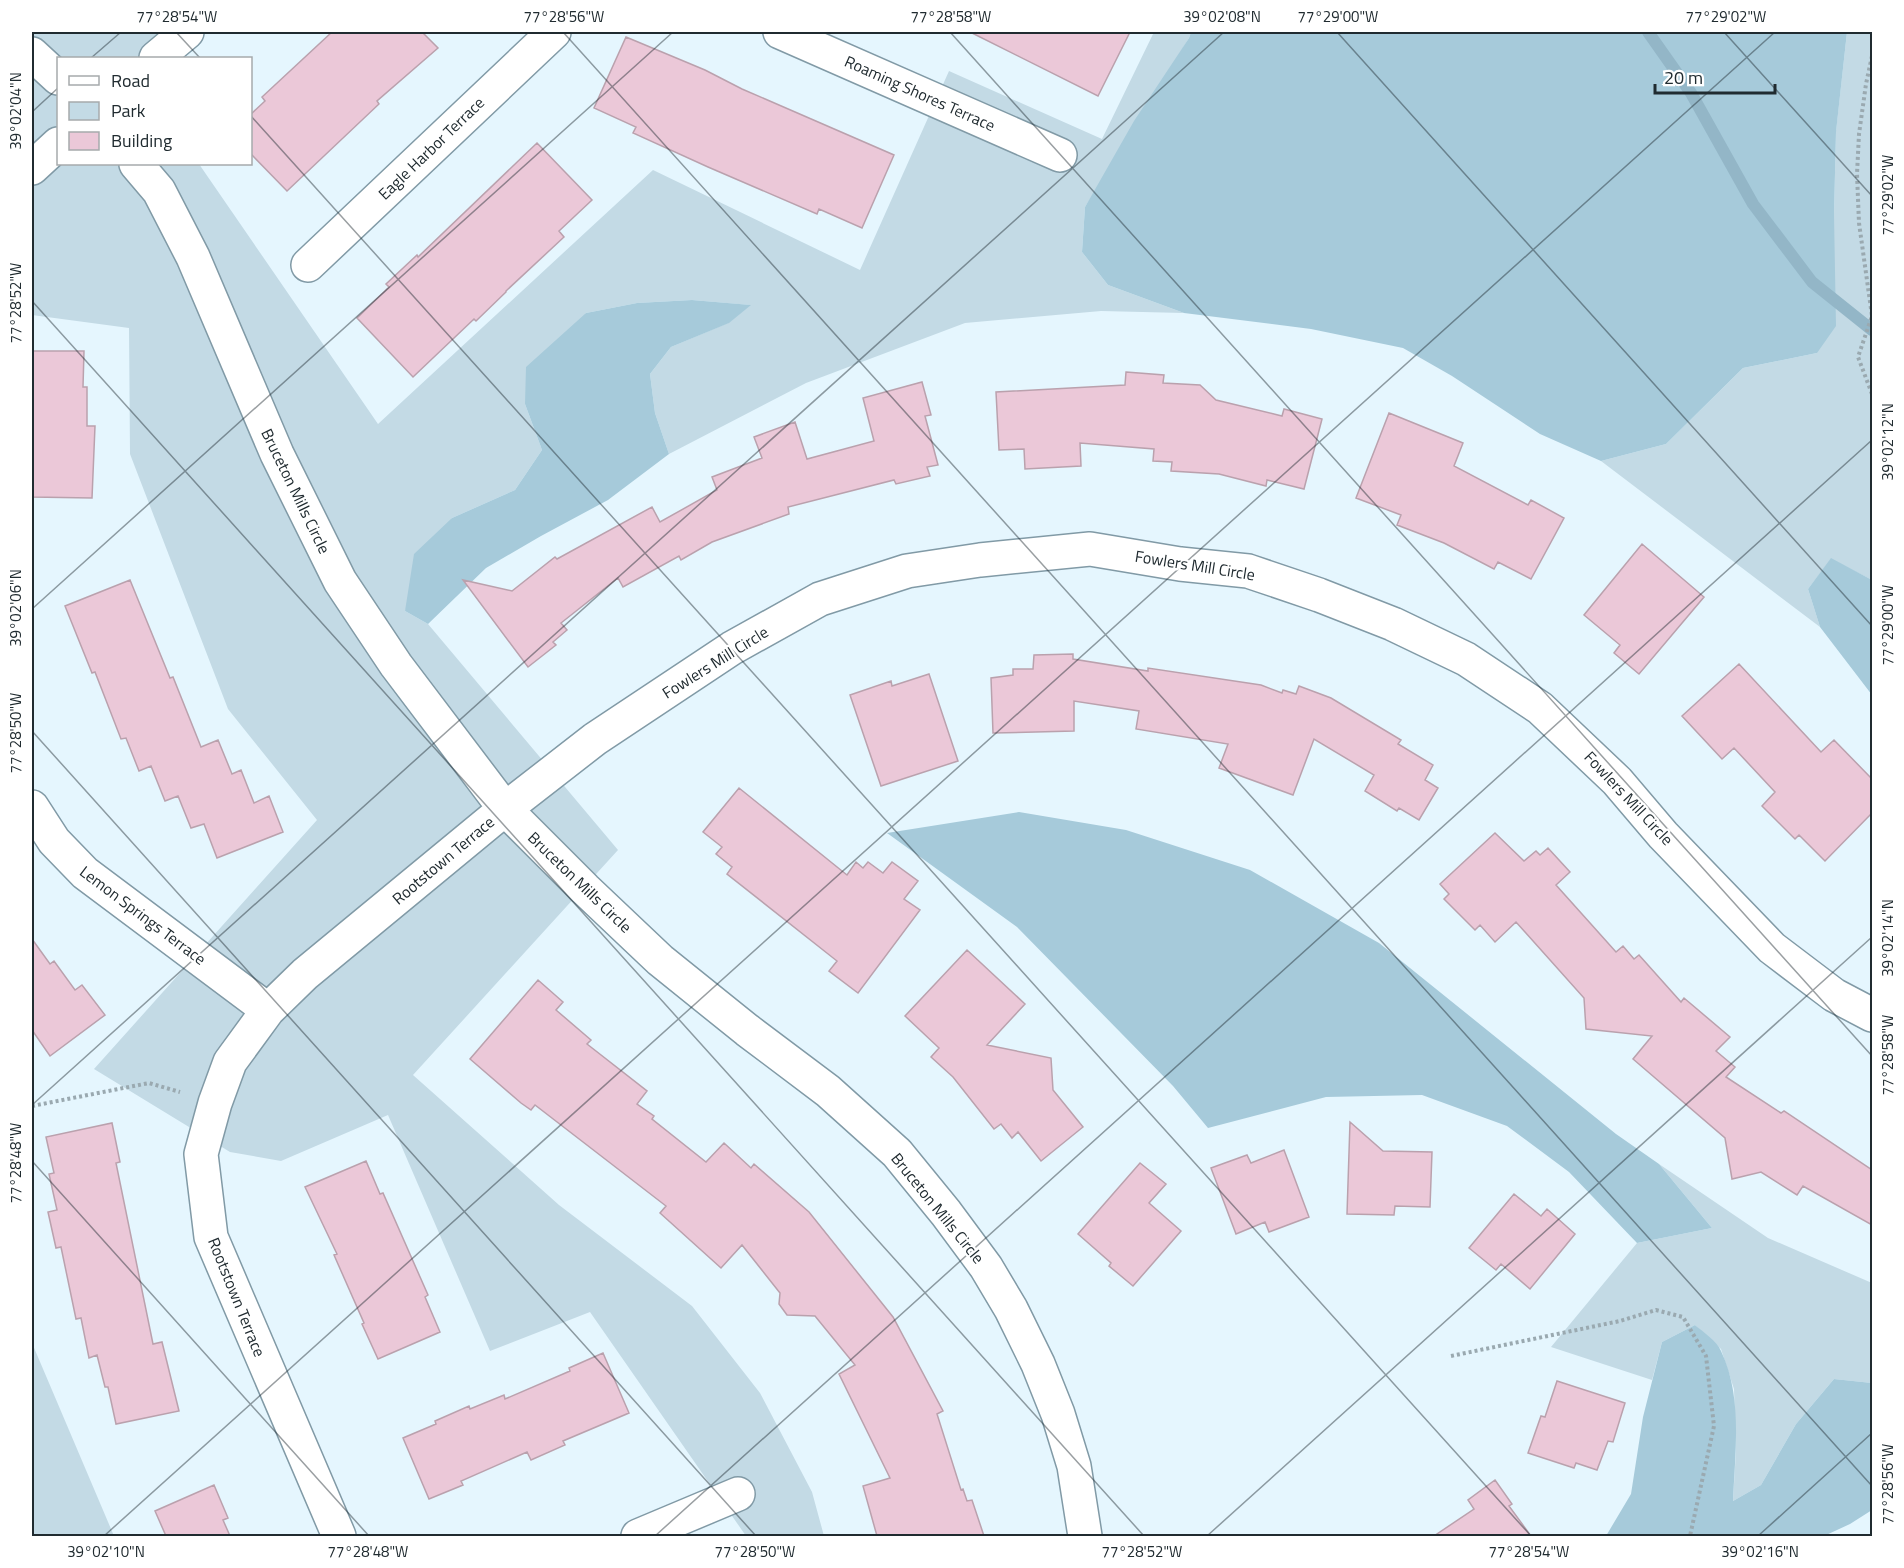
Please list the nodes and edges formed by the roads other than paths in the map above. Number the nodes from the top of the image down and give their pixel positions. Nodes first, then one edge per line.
1 (187, 32) edge
2 (554, 32) edge
3 (780, 32) edge
4 (32, 54) edge
5 (157, 57) edge
6 (57, 77) edge
7 (57, 145) edge
8 (1060, 155) dead end
9 (137, 165) edge
10 (32, 168) edge
11 (308, 265) dead end
12 (32, 807) edge
13 (505, 809) junction
14 (268, 1010) junction
15 (1872, 1015) edge
16 (738, 1494) dead end
17 (339, 1536) edge
18 (638, 1536) edge
19 (1085, 1536) edge

1 - 5 street
2 - 11 street, Eagle Harbor Terrace
3 - 8 street, Roaming Shores Terrace
4 - 6 street
7 - 10 street
9 - 13 street, Bruceton Mills Circle
12 - 14 street, Lemon Springs Terrace
13 - 14 street, Rootstown Terrace
13 - 15 street, Fowlers Mill Circle
13 - 19 street, Bruceton Mills Circle
14 - 17 street, Rootstown Terrace
16 - 18 street

